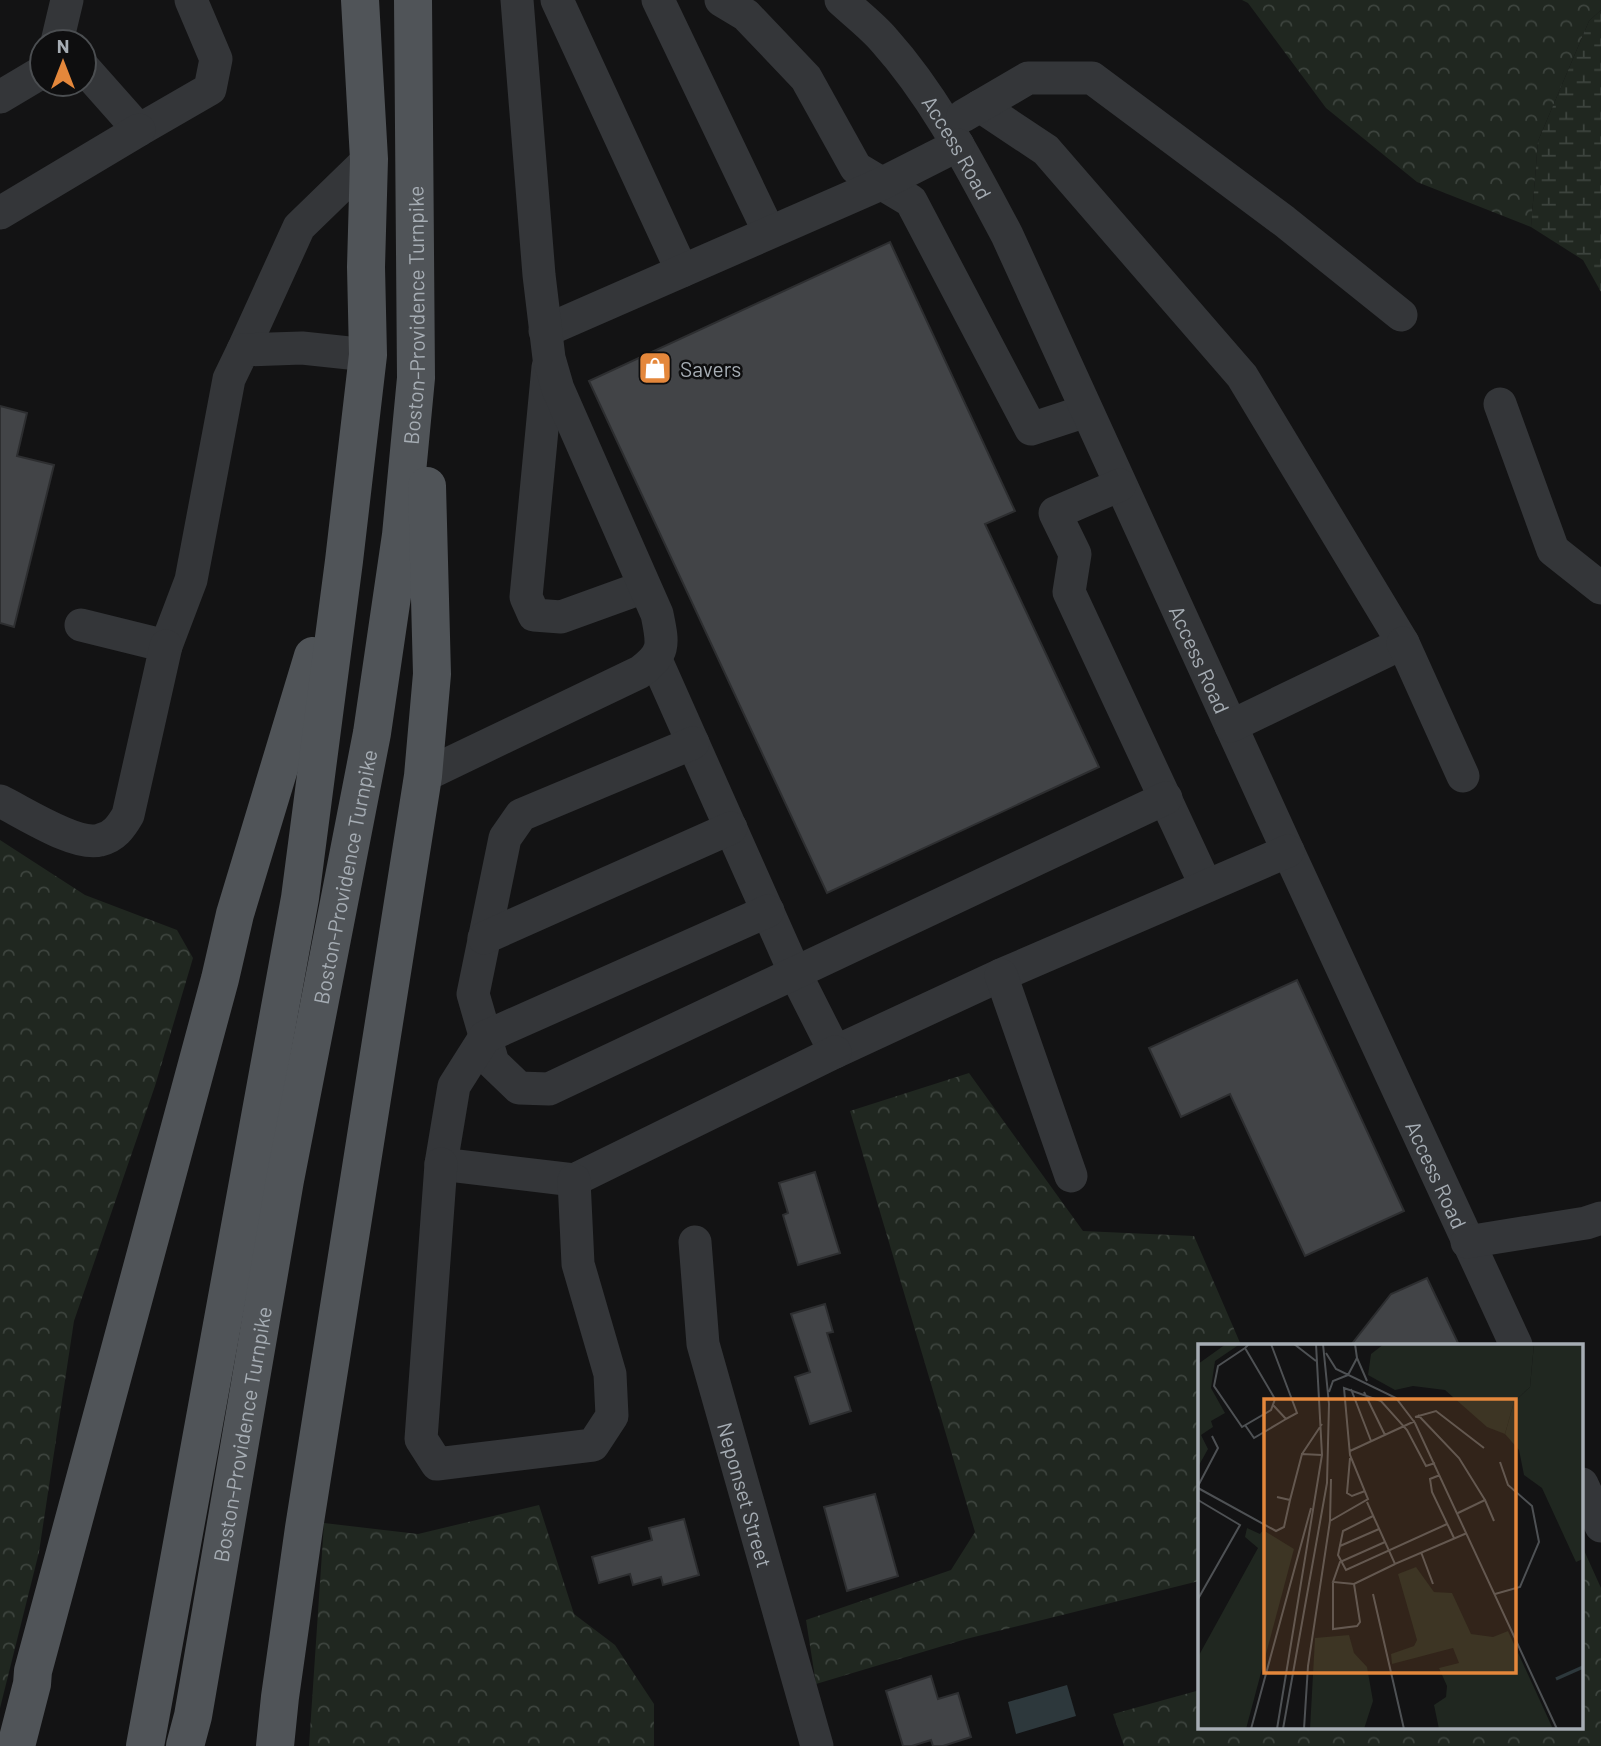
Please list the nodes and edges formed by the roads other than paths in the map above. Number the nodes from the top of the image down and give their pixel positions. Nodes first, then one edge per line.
1 (67, 0) edge
2 (191, 0) edge
3 (360, 0) edge
4 (413, 0) edge
5 (517, 0) edge
6 (556, 0) edge
7 (658, 0) edge
8 (721, 0) edge
9 (841, 0) edge
10 (62, 28) edge
11 (28, 80) edge
12 (98, 84) edge
13 (0, 96) edge
14 (980, 106) junction
15 (139, 130) junction
16 (951, 135) junction
17 (369, 159) junction
18 (881, 184) junction
19 (0, 214) edge
20 (769, 232) junction
21 (682, 271) junction
22 (1401, 315) dead end
23 (547, 344) junction
24 (243, 350) junction
25 (368, 355) junction
26 (416, 378) junction
27 (1500, 404) dead end
28 (1086, 411) junction
29 (1119, 485) junction
30 (345, 561) junction
31 (644, 587) junction
32 (1601, 588) edge
33 (81, 625) dead end
34 (1403, 643) junction
35 (166, 646) junction
36 (656, 660) junction
37 (1231, 726) junction
38 (693, 743) junction
39 (423, 776) junction
40 (1464, 776) dead end
41 (1166, 798) junction
42 (0, 801) edge
43 (731, 828) junction
44 (1288, 851) junction
45 (1206, 886) junction
46 (768, 911) junction
47 (484, 938) junction
48 (796, 972) junction
49 (1001, 975) junction
50 (485, 1037) junction
51 (835, 1052) junction
52 (441, 1164) junction
53 (1072, 1176) dead end
54 (574, 1180) junction
55 (1601, 1218) edge
56 (695, 1241) dead end
57 (1468, 1242) junction
58 (1517, 1344) edge
59 (1584, 1489) edge
60 (1601, 1526) edge
61 (16, 1746) edge
62 (145, 1746) edge
63 (186, 1746) edge
64 (275, 1746) edge
65 (817, 1746) edge

1 - 10 street
2 - 15 street
3 - 17 main road, Boston-Providence Turnpike
4 - 26 main road, Boston-Providence Turnpike
5 - 23 street
6 - 21 street
7 - 20 street
8 - 18 street
9 - 16 street, Access Road
11 - 13 street
12 - 15 street
14 - 16 street
14 - 22 street
14 - 34 street
15 - 19 street
16 - 18 street
16 - 28 street, Access Road
17 - 24 street
17 - 25 main road, Boston-Providence Turnpike
18 - 20 street
18 - 28 street
20 - 21 street
21 - 23 street
23 - 31 street
23 - 31 street
24 - 25 street
24 - 35 street
25 - 30 main road, Boston-Providence Turnpike
26 - 39 main road
26 - 63 main road, Boston-Providence Turnpike
27 - 32 street
28 - 29 street, Access Road
29 - 37 street, Access Road
29 - 41 street
30 - 61 main road
30 - 62 main road, Boston-Providence Turnpike
31 - 36 street
33 - 35 street
34 - 37 street
34 - 40 street
35 - 42 street
36 - 38 street
36 - 39 street
37 - 44 street, Access Road
38 - 43 street
38 - 47 street
39 - 64 main road
41 - 45 street
41 - 48 street
43 - 46 street
43 - 47 street
44 - 45 street
44 - 57 street, Access Road
45 - 49 street
46 - 48 street
46 - 50 street
47 - 50 street
48 - 50 street
48 - 51 street
49 - 51 street
49 - 53 street
50 - 52 street
51 - 54 street
52 - 54 street
52 - 54 street
55 - 57 street
56 - 65 street, Neponset Street
57 - 58 street, Access Road
59 - 60 street

